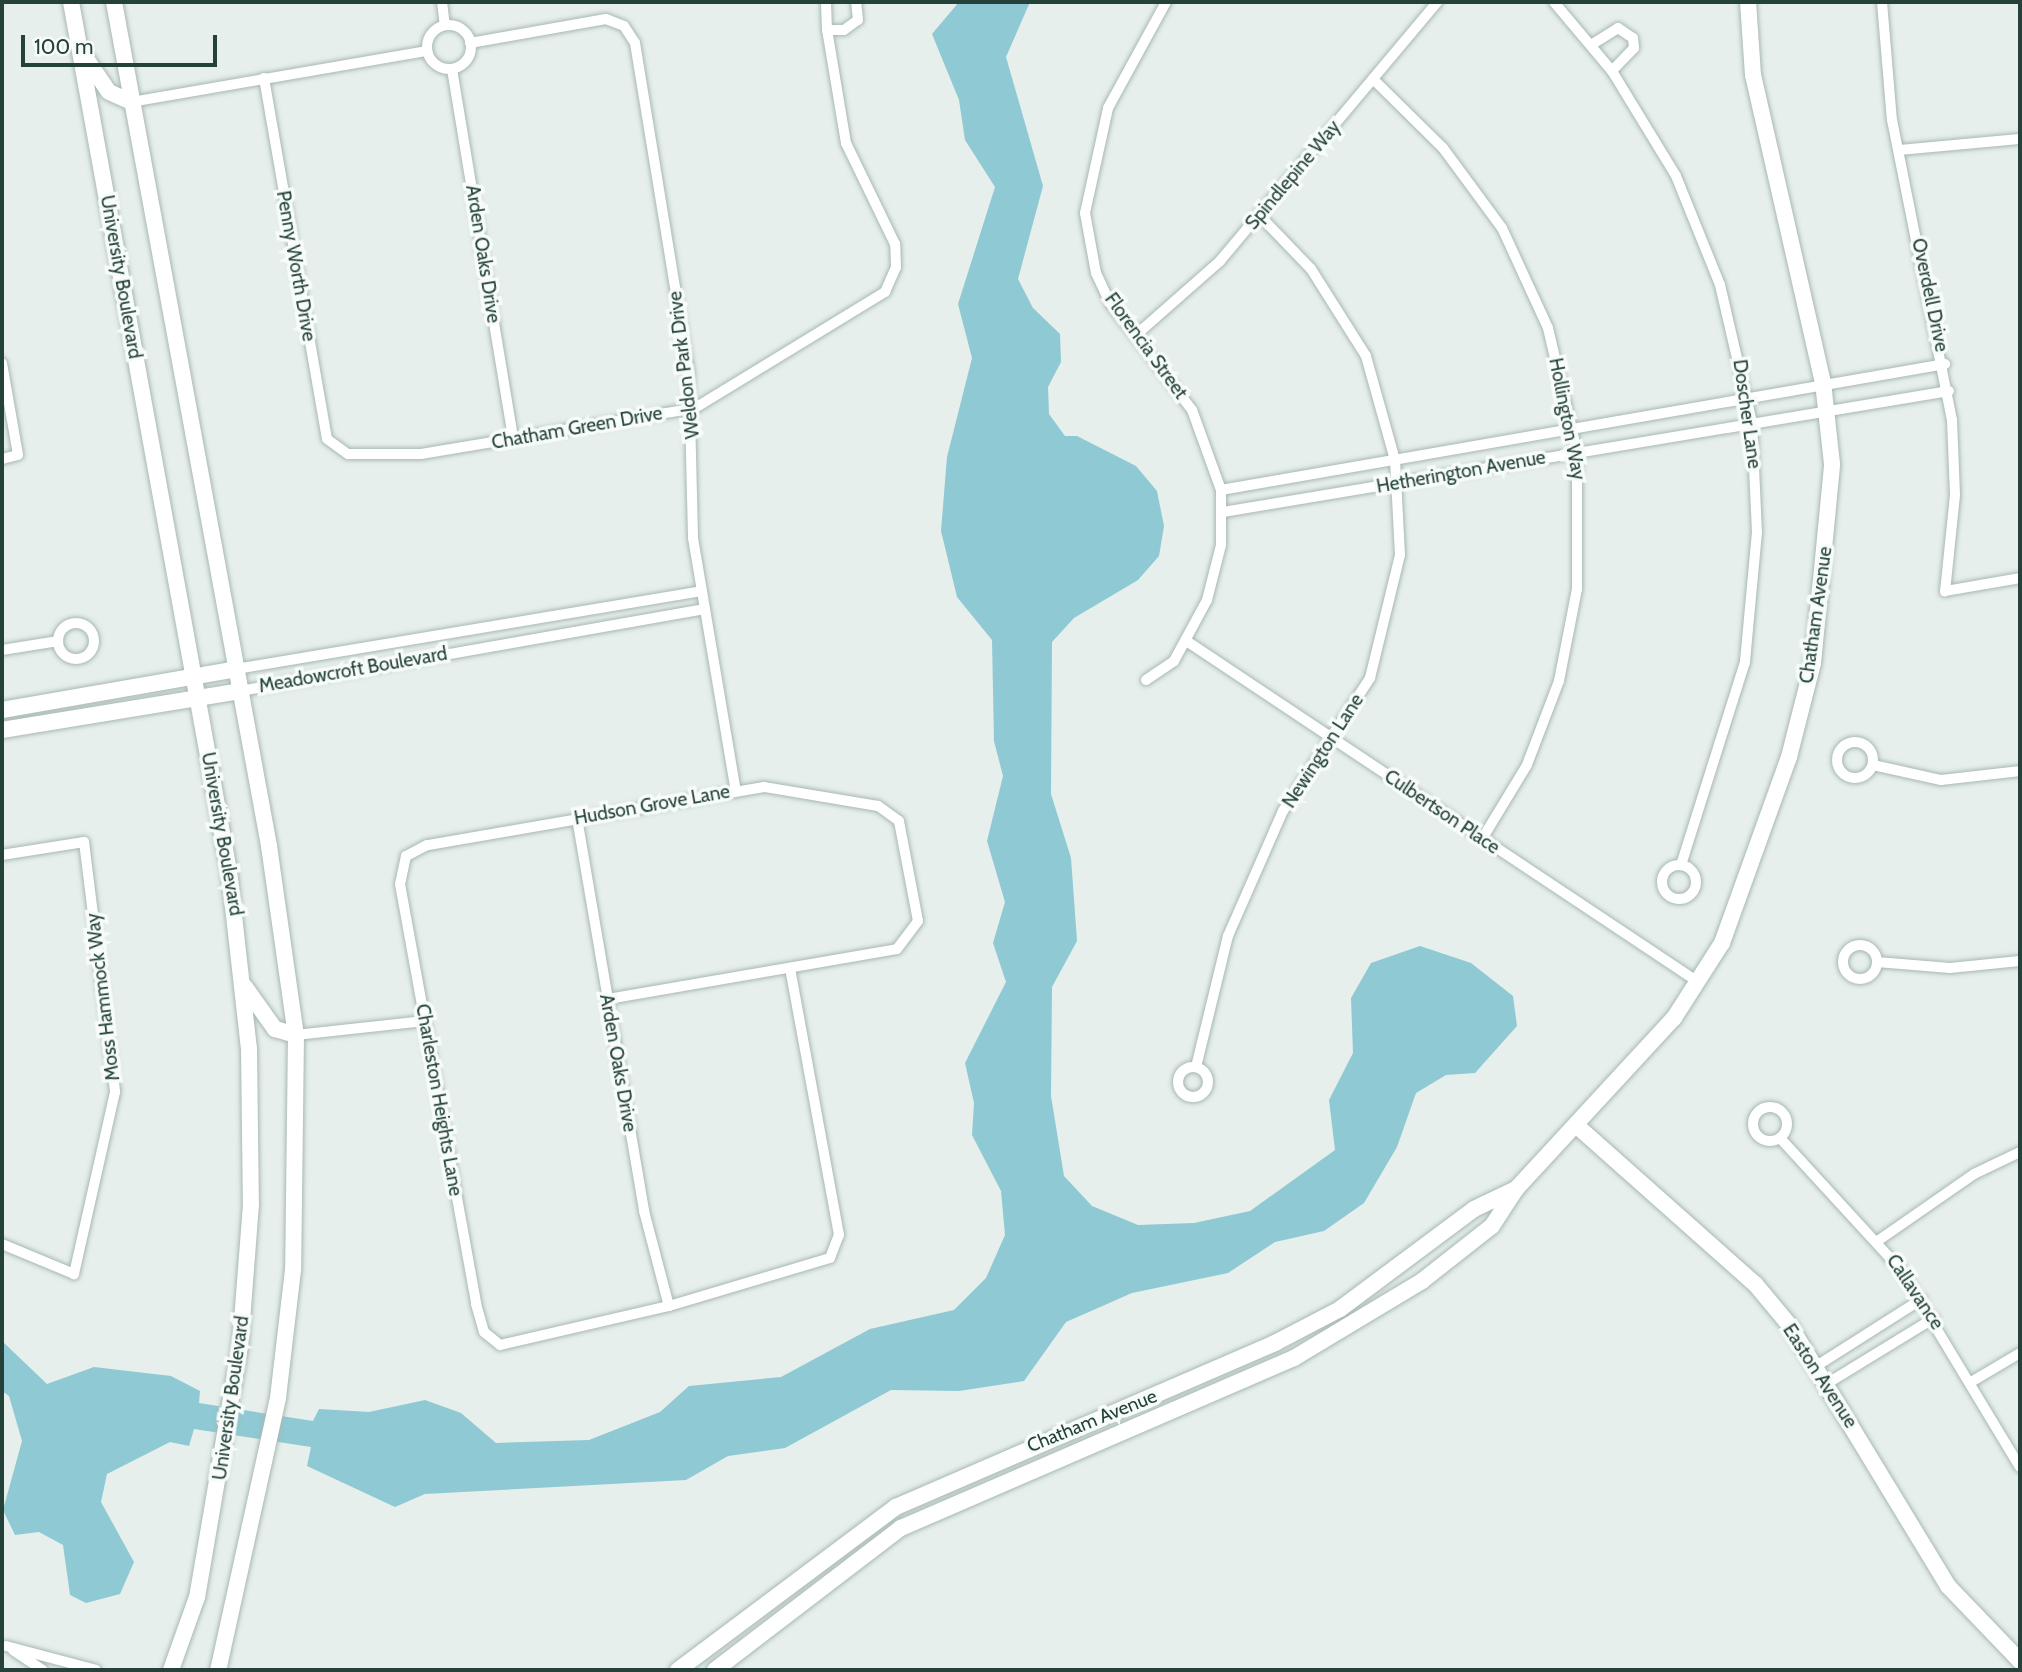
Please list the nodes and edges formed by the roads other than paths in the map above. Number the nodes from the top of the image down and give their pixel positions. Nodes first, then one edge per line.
1 (71, 2) edge
2 (114, 2) edge
3 (442, 2) edge
4 (826, 2) edge
5 (856, 2) edge
6 (1166, 2) edge
7 (1437, 2) edge
8 (1554, 2) edge
9 (1748, 2) edge
10 (1882, 2) edge
11 (446, 26) junction
12 (827, 30) junction
13 (470, 43) junction
14 (1591, 45) junction
15 (79, 49) junction
16 (427, 51) junction
17 (452, 69) junction
18 (1612, 71) junction
19 (264, 78) junction
20 (1374, 80) junction
21 (131, 102) junction
22 (2020, 139) edge
23 (1899, 150) junction
24 (1259, 215) junction
25 (1136, 335) junction
26 (2, 363) edge
27 (1945, 364) junction
28 (1823, 383) junction
29 (1949, 391) junction
30 (1748, 397) junction
31 (692, 409) junction
32 (1827, 411) junction
33 (1752, 423) junction
34 (1573, 429) junction
35 (513, 439) junction
36 (336, 450) joint
37 (1577, 452) junction
38 (2, 459) edge
39 (1395, 460) junction
40 (1398, 483) junction
41 (1221, 490) junction
42 (1223, 512) junction
43 (2020, 578) edge
44 (702, 591) junction
45 (705, 608) junction
46 (58, 641) dead end
47 (1188, 642) junction
48 (2, 650) edge
49 (236, 669) junction
50 (194, 677) junction
51 (1146, 680) dead end
52 (240, 691) junction
53 (198, 698) junction
54 (2, 710) edge
55 (2, 730) edge
56 (1334, 740) junction
57 (1872, 765) dead end
58 (2020, 771) edge
59 (736, 791) junction
60 (577, 818) junction
61 (1482, 839) junction
62 (409, 854) joint
63 (2, 855) edge
64 (1681, 865) dead end
65 (2020, 961) edge
66 (1877, 962) dead end
67 (790, 968) junction
68 (1698, 982) junction
69 (244, 985) junction
70 (608, 999) junction
71 (424, 1021) junction
72 (296, 1035) junction
73 (1196, 1067) dead end
74 (1577, 1126) junction
75 (1780, 1138) dead end
76 (2020, 1152) edge
77 (1516, 1189) junction
78 (1878, 1240) junction
79 (2, 1244) edge
80 (1922, 1299) junction
81 (669, 1306) junction
82 (1934, 1318) junction
83 (2020, 1353) edge
84 (1818, 1365) junction
85 (1971, 1382) junction
86 (1828, 1383) junction
87 (2020, 1467) edge
88 (4, 1644) edge
89 (2020, 1661) edge
90 (43, 1670) edge
91 (96, 1670) edge
92 (172, 1670) edge
93 (218, 1670) edge
94 (678, 1670) edge
95 (715, 1670) edge

1 - 15 street, University Boulevard
2 - 21 street
3 - 11 street
4 - 12 street
5 - 12 street
6 - 25 street, Florencia Street
7 - 20 street, Spindlepine Way
8 - 14 street, Doscher Lane
9 - 28 street, Chatham Avenue
10 - 23 street, Overdell Drive
11 - 13 street
11 - 16 street
12 - 31 street, Chatham Green Drive
13 - 17 street
13 - 31 street, Weldon Park Drive
14 - 18 street, Doscher Lane
14 - 18 street
15 - 21 street
15 - 50 street, University Boulevard
16 - 17 street
16 - 19 street
17 - 35 street, Arden Oaks Drive
18 - 30 street, Doscher Lane
19 - 21 street
19 - 36 street, Penny Worth Drive
20 - 24 street, Spindlepine Way
20 - 34 street, Hollington Way
21 - 49 street
22 - 23 street
23 - 27 street, Overdell Drive
24 - 25 street, Spindlepine Way
24 - 39 street, Newington Lane
25 - 41 street, Florencia Street
26 - 38 street
27 - 28 street, Hetherington Avenue
27 - 29 street, Overdell Drive
28 - 30 street, Hetherington Avenue
28 - 32 street, Chatham Avenue
29 - 32 street, Hetherington Avenue
29 - 43 street, Overdell Drive
30 - 33 street, Doscher Lane
30 - 34 street, Hetherington Avenue
31 - 35 street, Chatham Green Drive
31 - 44 street, Weldon Park Drive
32 - 33 street, Hetherington Avenue
32 - 68 street, Chatham Avenue
33 - 37 street, Hetherington Avenue
33 - 64 street, Doscher Lane
34 - 37 street, Hollington Way
34 - 39 street, Hetherington Avenue
35 - 36 street, Chatham Green Drive
37 - 40 street, Hetherington Avenue
37 - 61 street, Hollington Way
39 - 40 street, Newington Lane
39 - 41 street, Hetherington Avenue
40 - 42 street, Hetherington Avenue
40 - 56 street, Newington Lane
41 - 42 street, Florencia Street
42 - 47 street, Florencia Street
44 - 45 street, Weldon Park Drive
44 - 49 street, Meadowcroft Boulevard
45 - 52 street, Meadowcroft Boulevard
45 - 59 street, Weldon Park Drive
46 - 48 street
47 - 51 street, Florencia Street
47 - 56 street, Culbertson Place
49 - 50 street, Meadowcroft Boulevard
49 - 52 street
50 - 53 street, University Boulevard
50 - 54 street, Meadowcroft Boulevard
52 - 53 street, Meadowcroft Boulevard
52 - 72 street
53 - 55 street, Meadowcroft Boulevard
53 - 69 street, University Boulevard
56 - 61 street, Culbertson Place
56 - 73 street, Newington Lane
57 - 58 street
59 - 60 street, Hudson Grove Lane
59 - 67 street, Hudson Grove Lane
60 - 62 street, Hudson Grove Lane
60 - 70 street, Arden Oaks Drive
61 - 68 street, Culbertson Place
62 - 71 street, Charleston Heights Lane
63 - 79 street, Moss Hammock Way
65 - 66 street
67 - 70 street
67 - 81 street
68 - 74 street, Chatham Avenue
69 - 72 street
69 - 92 street, University Boulevard
70 - 81 street, Arden Oaks Drive
71 - 72 street
71 - 81 street, Charleston Heights Lane
72 - 93 street
74 - 77 street, Chatham Avenue
74 - 84 street, Easton Avenue
75 - 78 street, Callavance
76 - 78 street
77 - 94 street, Chatham Avenue
77 - 95 street, Chatham Avenue
78 - 80 street, Callavance
80 - 82 street, Callavance
80 - 84 street
82 - 85 street, Callavance
82 - 86 street
83 - 85 street
84 - 86 street, Easton Avenue
85 - 87 street, Callavance
86 - 89 street, Easton Avenue
88 - 90 street
88 - 91 street

